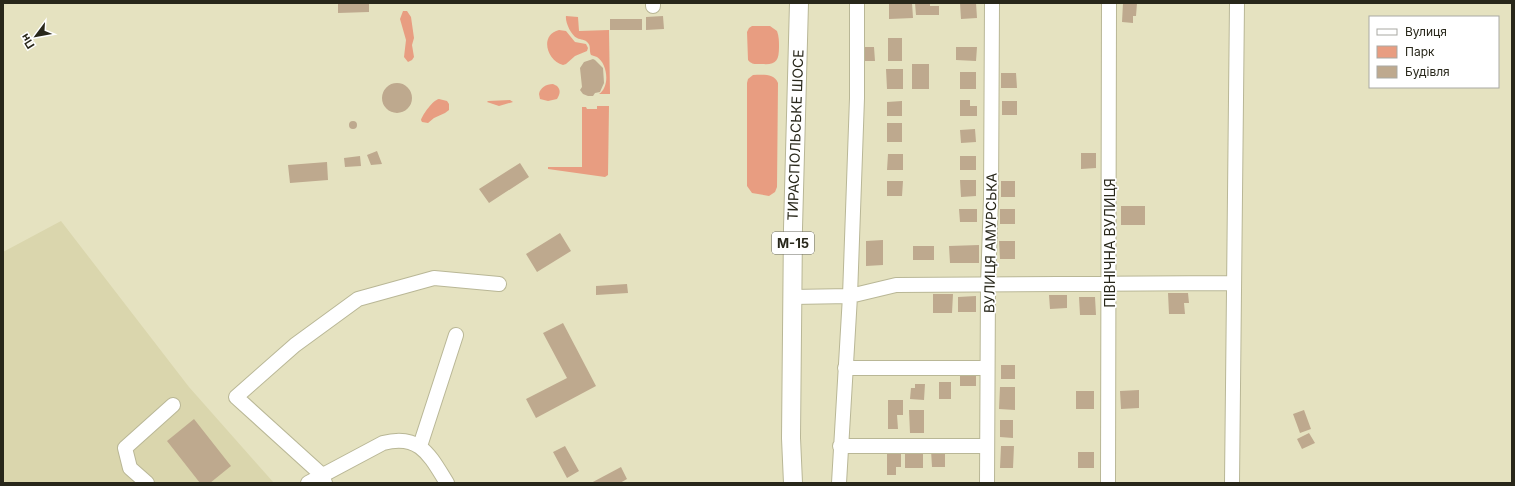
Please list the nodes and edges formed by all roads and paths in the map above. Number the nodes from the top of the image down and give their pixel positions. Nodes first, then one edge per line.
1 (799, 3) edge
2 (857, 3) edge
3 (992, 3) edge
4 (1109, 3) edge
5 (1237, 3) edge
6 (1234, 283) junction
7 (499, 284) dead end
8 (988, 284) junction
9 (1108, 284) junction
10 (850, 296) junction
11 (792, 297) junction
12 (456, 335) dead end
13 (845, 368) junction
14 (987, 368) junction
15 (173, 406) dead end
16 (420, 446) junction
17 (840, 446) junction
18 (987, 446) junction
19 (323, 479) edge
20 (147, 483) edge
21 (308, 483) edge
22 (447, 483) edge
23 (793, 483) edge
24 (839, 483) edge
25 (987, 483) edge
26 (1108, 483) edge
27 (1232, 483) edge

1 - 11 main road, ТИРАСПОЛЬСЬКЕ ШОСЕ / М-15
2 - 10 street
3 - 8 street, ВУЛИЦЯ АМУРСЬКА
4 - 9 street, ПІВНІЧНА ВУЛИЦЯ
5 - 6 street
6 - 9 street
6 - 27 street
7 - 19 street
8 - 9 street
8 - 10 street
8 - 14 street, ВУЛИЦЯ АМУРСЬКА
9 - 26 street, ПІВНІЧНА ВУЛИЦЯ
10 - 11 street
10 - 13 street
11 - 23 main road, ТИРАСПОЛЬСЬКЕ ШОСЕ / М-15
12 - 16 street
13 - 14 street
13 - 17 street
14 - 18 street, ВУЛИЦЯ АМУРСЬКА
15 - 20 street
16 - 19 street
16 - 22 street
17 - 18 street
17 - 24 street
18 - 25 street, ВУЛИЦЯ АМУРСЬКА
19 - 21 street

